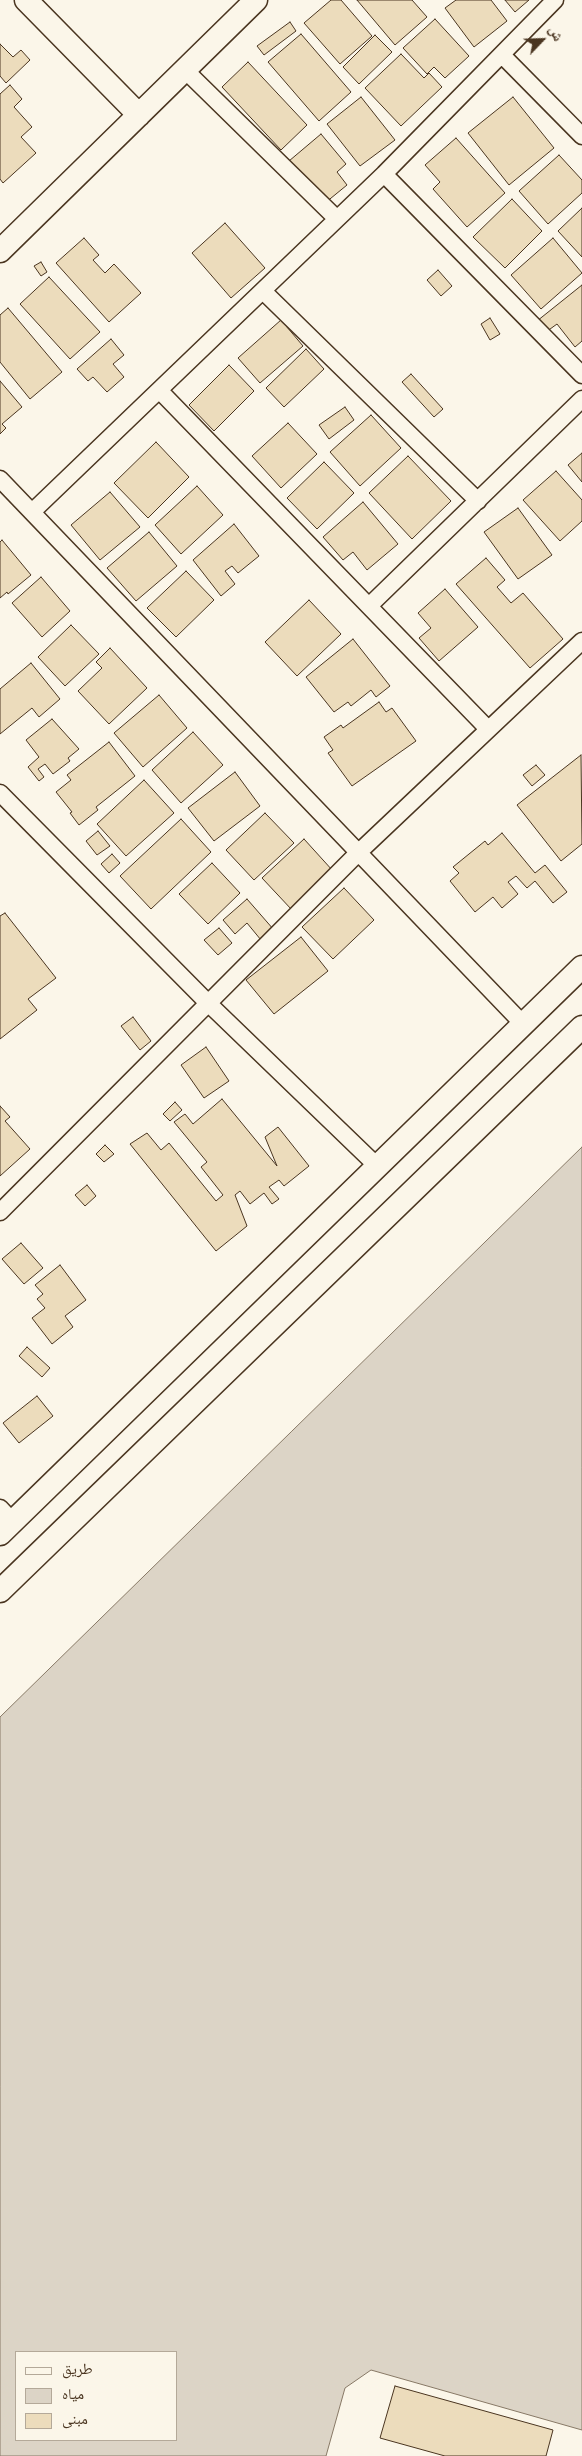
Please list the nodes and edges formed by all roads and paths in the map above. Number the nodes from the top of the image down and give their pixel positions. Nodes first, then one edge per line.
1 (256, 0) edge
2 (555, 0) edge
3 (34, 3) edge
4 (502, 54) junction
5 (184, 70) junction
6 (139, 115) junction
7 (582, 136) edge
8 (384, 174) junction
9 (337, 219) junction
10 (0, 251) edge
11 (263, 291) junction
12 (582, 375) edge
13 (159, 390) junction
14 (582, 400) edge
15 (0, 479) edge
16 (478, 501) junction
17 (32, 512) junction
18 (369, 606) junction
19 (582, 641) edge
20 (488, 729) junction
21 (1, 795) edge
22 (359, 852) junction
23 (582, 967) edge
24 (208, 1003) junction
25 (523, 1024) junction
26 (582, 1027) edge
27 (377, 1166) junction
28 (0, 1212) edge
29 (4, 1521) edge
30 (0, 1591) edge

1 - 5 street
2 - 4 street
3 - 6 street
4 - 7 street
4 - 8 street
5 - 6 street
5 - 9 street
6 - 10 street
8 - 9 street
8 - 12 street
9 - 11 street
11 - 13 street
11 - 16 street
13 - 17 street
13 - 18 street
14 - 16 street
15 - 17 street
16 - 18 street
17 - 22 street
18 - 20 street
19 - 20 street
20 - 22 street
21 - 24 street
22 - 24 street
22 - 25 street
23 - 25 street
24 - 27 street
24 - 28 street
25 - 27 street
26 - 30 street
27 - 29 street

